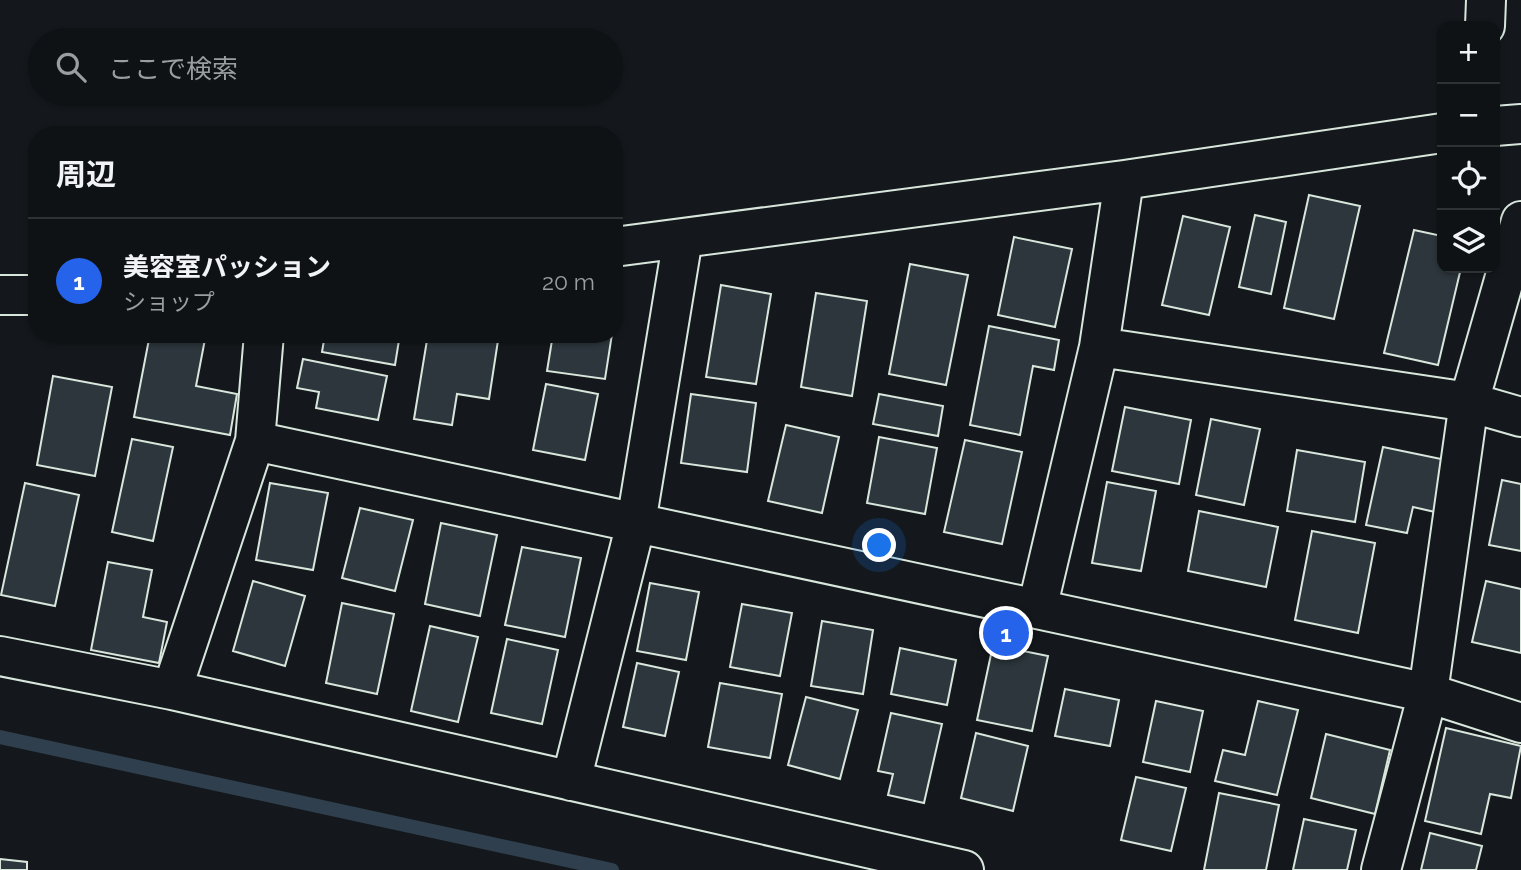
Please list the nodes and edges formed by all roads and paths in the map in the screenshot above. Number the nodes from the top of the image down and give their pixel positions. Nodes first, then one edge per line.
1 (1486, 0) edge
2 (1485, 21) edge
3 (1521, 124) edge
4 (1500, 126) edge
5 (1437, 134) edge
6 (1124, 180) junction
7 (1521, 221) edge
8 (683, 238) junction
9 (623, 246) edge
10 (0, 295) edge
11 (28, 295) edge
12 (263, 343) edge
13 (1099, 346) junction
14 (1469, 402) junction
15 (1521, 417) edge
16 (255, 442) junction
17 (636, 523) junction
18 (1037, 609) junction
19 (0, 656) edge
20 (172, 690) junction
21 (1427, 693) junction
22 (1521, 723) edge
23 (570, 780) junction
24 (964, 870) edge
25 (1381, 870) edge

1 - 2 street
3 - 4 street
5 - 6 street
6 - 8 street
6 - 13 street
7 - 14 street
8 - 9 street
8 - 17 street
10 - 11 street
12 - 16 street
13 - 14 street
13 - 18 street
14 - 15 street
14 - 21 street
16 - 17 street
16 - 20 street
17 - 18 street
17 - 23 street
18 - 21 street
19 - 20 street
20 - 23 street
21 - 22 street
21 - 25 street
23 - 24 street

